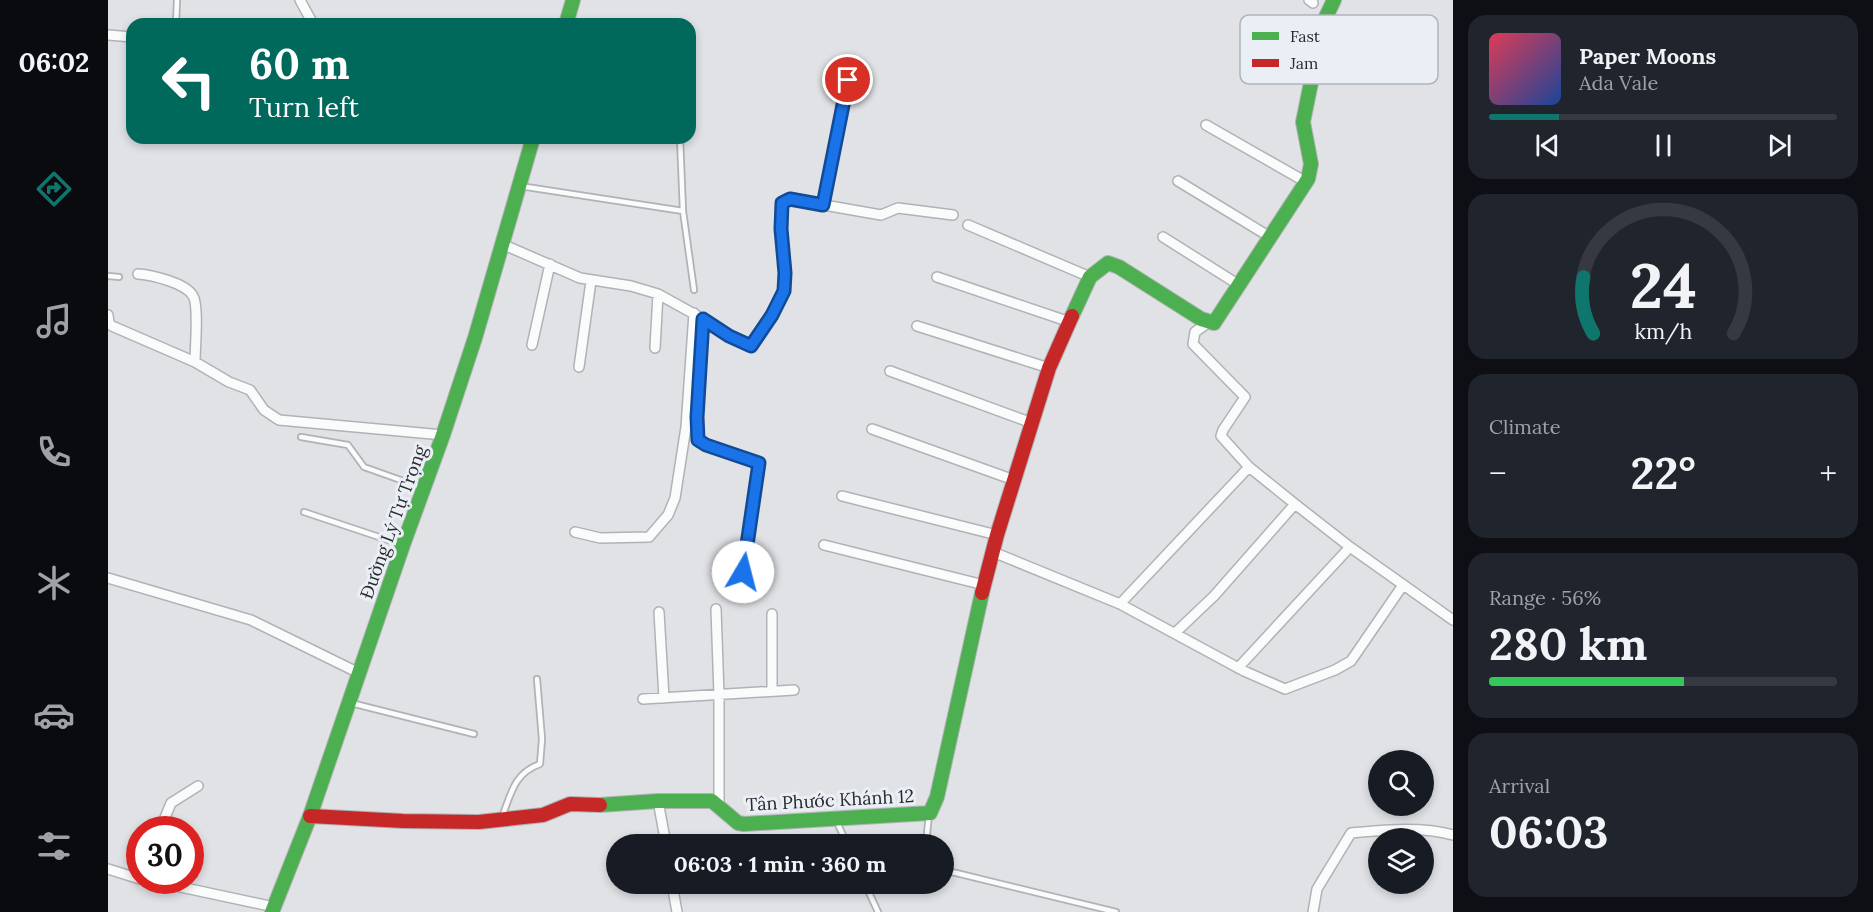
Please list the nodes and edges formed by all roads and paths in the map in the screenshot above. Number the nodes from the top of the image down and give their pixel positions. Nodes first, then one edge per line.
1 (177, 0) edge
2 (300, 0) edge
3 (573, 0) edge
4 (1334, 0) edge
5 (1327, 15) edge
6 (176, 18) edge
7 (310, 18) edge
8 (568, 18) edge
9 (108, 35) edge
10 (126, 36) edge
11 (848, 80) dead end
12 (1311, 84) edge
13 (1206, 125) dead end
14 (531, 144) edge
15 (680, 144) edge
16 (1178, 181) dead end
17 (1306, 182) junction
18 (520, 186) junction
19 (823, 205) junction
20 (683, 212) junction
21 (953, 215) dead end
22 (968, 225) dead end
23 (1163, 237) dead end
24 (1270, 237) junction
25 (502, 244) junction
26 (550, 264) junction
27 (138, 274) dead end
28 (108, 276) edge
29 (119, 277) dead end
30 (937, 277) dead end
31 (1090, 277) junction
32 (591, 281) junction
33 (1239, 285) junction
34 (694, 290) dead end
35 (658, 294) junction
36 (694, 313) junction
37 (108, 315) edge
38 (703, 319) junction
39 (1070, 322) junction
40 (1209, 322) junction
41 (917, 326) dead end
42 (532, 345) dead end
43 (655, 348) dead end
44 (195, 362) junction
45 (579, 367) dead end
46 (1049, 368) junction
47 (890, 371) dead end
48 (1032, 423) junction
49 (872, 429) dead end
50 (443, 435) junction
51 (301, 437) dead end
52 (1249, 466) junction
53 (1014, 480) junction
54 (423, 488) junction
55 (843, 496) dead end
56 (1295, 504) junction
57 (303, 512) dead end
58 (575, 532) dead end
59 (997, 535) junction
60 (403, 545) junction
61 (824, 545) dead end
62 (1350, 547) junction
63 (993, 552) junction
64 (743, 572) dead end
65 (108, 578) edge
66 (984, 585) junction
67 (1403, 585) junction
68 (1120, 604) junction
69 (716, 609) dead end
70 (659, 612) dead end
71 (772, 614) dead end
72 (1453, 620) edge
73 (1175, 633) junction
74 (1238, 668) junction
75 (359, 673) junction
76 (537, 679) dead end
77 (794, 690) dead end
78 (772, 691) junction
79 (719, 695) junction
80 (664, 698) junction
81 (643, 699) dead end
82 (350, 703) junction
83 (474, 734) dead end
84 (198, 786) dead end
85 (658, 801) junction
86 (719, 806) junction
87 (930, 813) junction
88 (166, 816) edge
89 (310, 816) junction
90 (836, 818) junction
91 (501, 819) junction
92 (664, 834) edge
93 (843, 834) edge
94 (927, 834) edge
95 (1453, 835) edge
96 (108, 869) edge
97 (954, 872) edge
98 (126, 875) edge
99 (204, 893) edge
100 (674, 894) edge
101 (870, 894) edge
102 (273, 910) edge
103 (677, 912) edge
104 (878, 912) edge
105 (1116, 912) edge
106 (1313, 912) edge

1 - 6 lane
2 - 7 street
3 - 8 street
4 - 5 street
9 - 10 street
11 - 19 lane
12 - 17 street
13 - 17 street
14 - 18 street, Đường Lý Tự Trọng
15 - 20 lane
16 - 24 street
17 - 24 street
18 - 20 lane
18 - 25 street, Đường Lý Tự Trọng
19 - 21 street
19 - 38 street
20 - 34 lane
22 - 31 street
23 - 33 street
24 - 33 street
25 - 26 street
25 - 50 street, Đường Lý Tự Trọng
26 - 32 street
26 - 42 street
27 - 44 street
28 - 29 lane
30 - 39 street
31 - 39 street
31 - 40 street
32 - 35 street
32 - 45 street
33 - 40 street
35 - 36 street
35 - 43 street
36 - 38 street
36 - 58 street
37 - 44 street
38 - 64 street
39 - 46 street
40 - 52 street
41 - 46 street
44 - 50 street
46 - 48 street
47 - 48 street
48 - 53 street
49 - 53 street
50 - 54 street, Đường Lý Tự Trọng
51 - 54 lane
52 - 56 street
52 - 68 street
53 - 59 street
54 - 60 street, Đường Lý Tự Trọng
55 - 59 street
56 - 62 street
56 - 73 street
57 - 60 lane
59 - 63 street
60 - 75 street, Đường Lý Tự Trọng
61 - 66 street
62 - 67 street
62 - 74 street
63 - 66 street
63 - 68 street
65 - 75 street
66 - 87 street
67 - 72 street
67 - 74 street
68 - 73 street
69 - 79 street
70 - 80 street
71 - 78 street
73 - 74 street
75 - 82 street, Đường Lý Tự Trọng
76 - 91 lane
77 - 78 street
78 - 79 street
79 - 80 street
79 - 86 street
80 - 81 street
82 - 83 lane
82 - 89 street, Đường Lý Tự Trọng
84 - 88 street
85 - 86 street, Tân Phước Khánh 12
85 - 91 street, Tân Phước Khánh 12
85 - 92 street
86 - 90 street, Tân Phước Khánh 12
87 - 90 street, Tân Phước Khánh 12
87 - 94 lane
89 - 91 street, Tân Phước Khánh 12
89 - 102 street, Đường Lý Tự Trọng
90 - 93 lane
95 - 106 street
96 - 98 street
97 - 105 lane
99 - 102 street
100 - 103 street
101 - 104 lane

